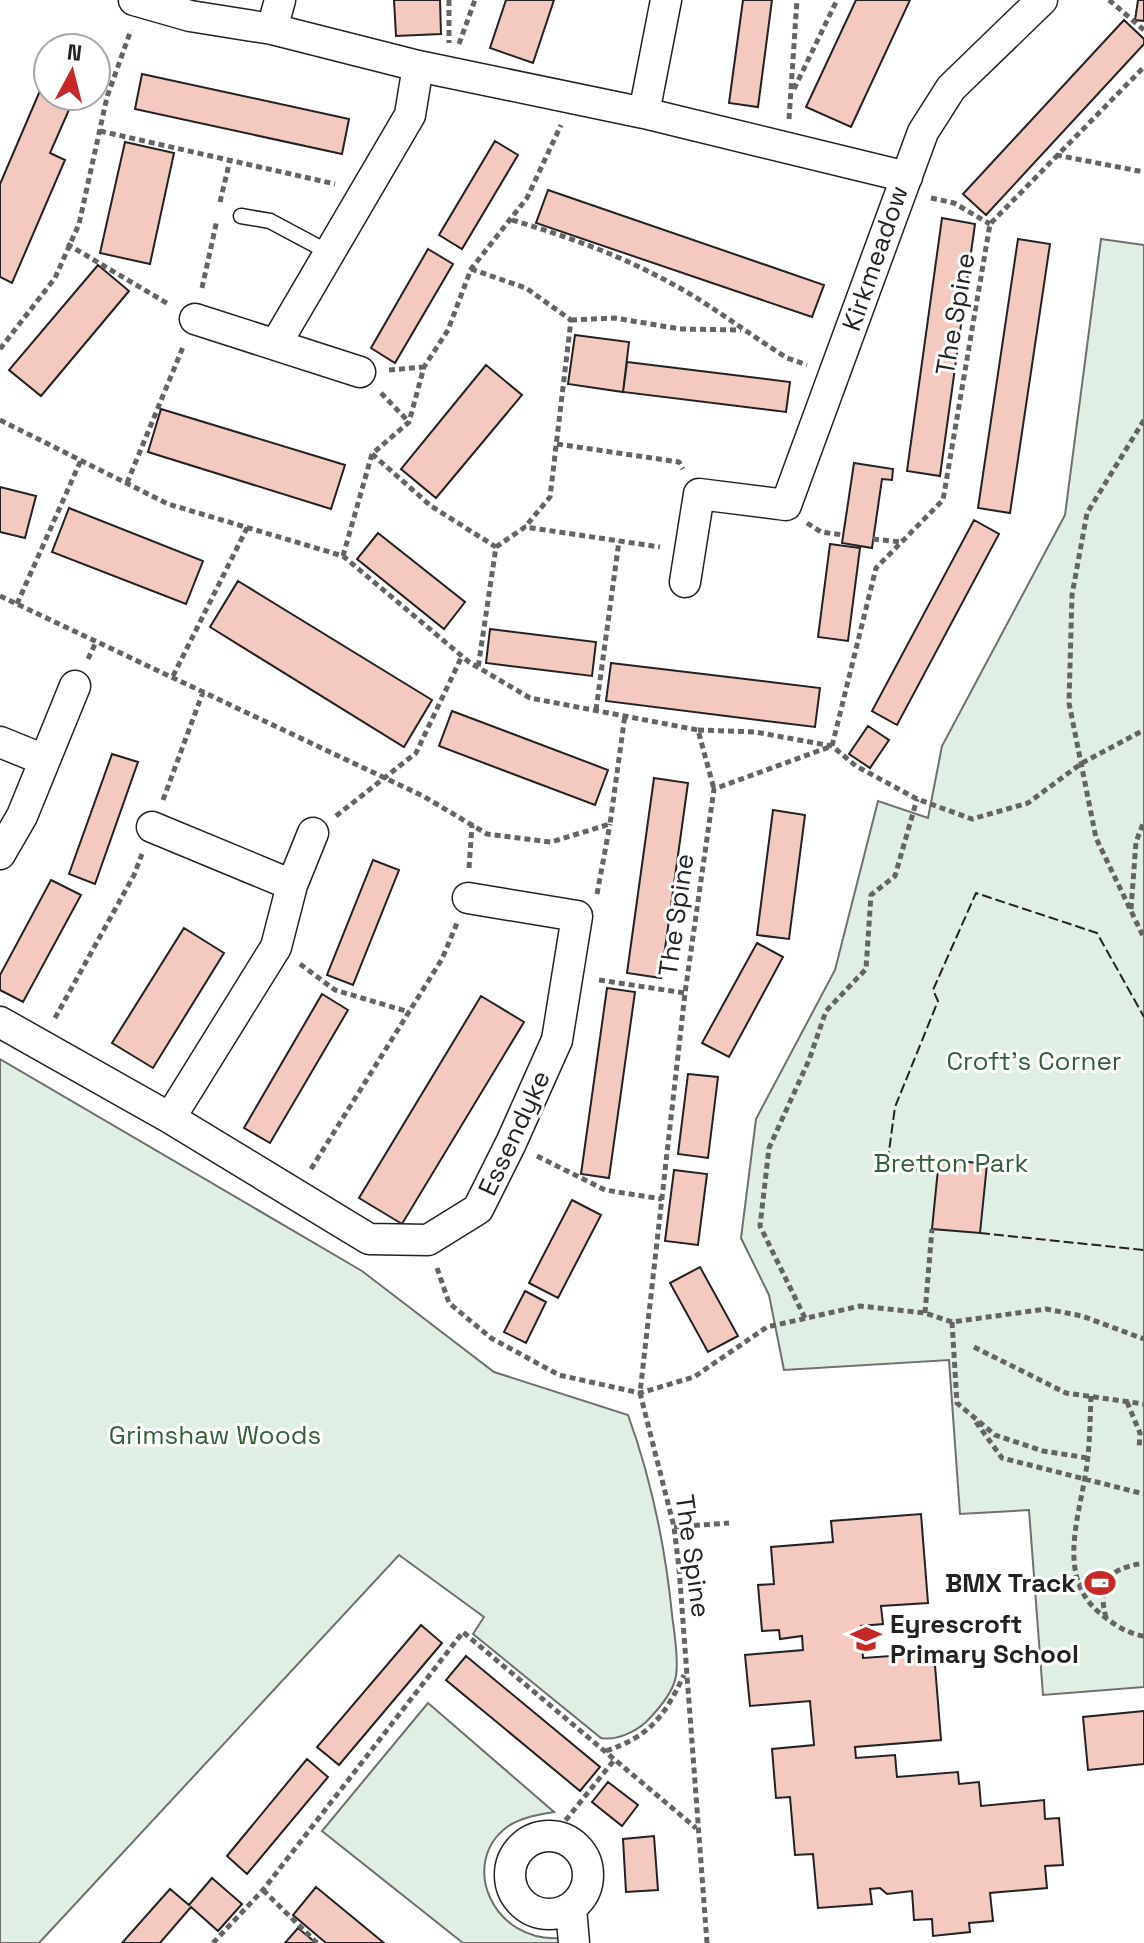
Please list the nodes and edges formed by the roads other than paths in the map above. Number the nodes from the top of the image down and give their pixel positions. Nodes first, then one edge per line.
1 (280, 0) edge
2 (666, 0) edge
3 (1042, 0) edge
4 (138, 1) edge
5 (272, 29) junction
6 (418, 66) junction
7 (644, 113) junction
8 (905, 185) junction
9 (241, 216) dead end
10 (328, 252) junction
11 (195, 319) road end
12 (276, 344) junction
13 (360, 372) road end
14 (685, 582) dead end
15 (75, 686) dead end
16 (0, 742) edge
17 (42, 759) junction
18 (152, 827) road end
19 (313, 833) road end
20 (0, 854) edge
21 (292, 885) junction
22 (468, 898) road end
23 (0, 1022) edge
24 (170, 1118) junction
25 (571, 1908) junction
26 (574, 1943) edge

1 - 5 street
2 - 7 street
3 - 8 street
4 - 5 street, Kirkmeadow
5 - 6 street, Kirkmeadow
6 - 7 street, Kirkmeadow
6 - 10 street
7 - 8 street, Kirkmeadow
8 - 14 street, Kirkmeadow
9 - 10 lane
10 - 12 street
11 - 12 street
12 - 13 street
15 - 17 street
16 - 17 street
17 - 20 street
18 - 21 street
19 - 21 street
21 - 24 street
22 - 24 street, Essendyke
23 - 24 street
25 - 25 street
25 - 26 street

